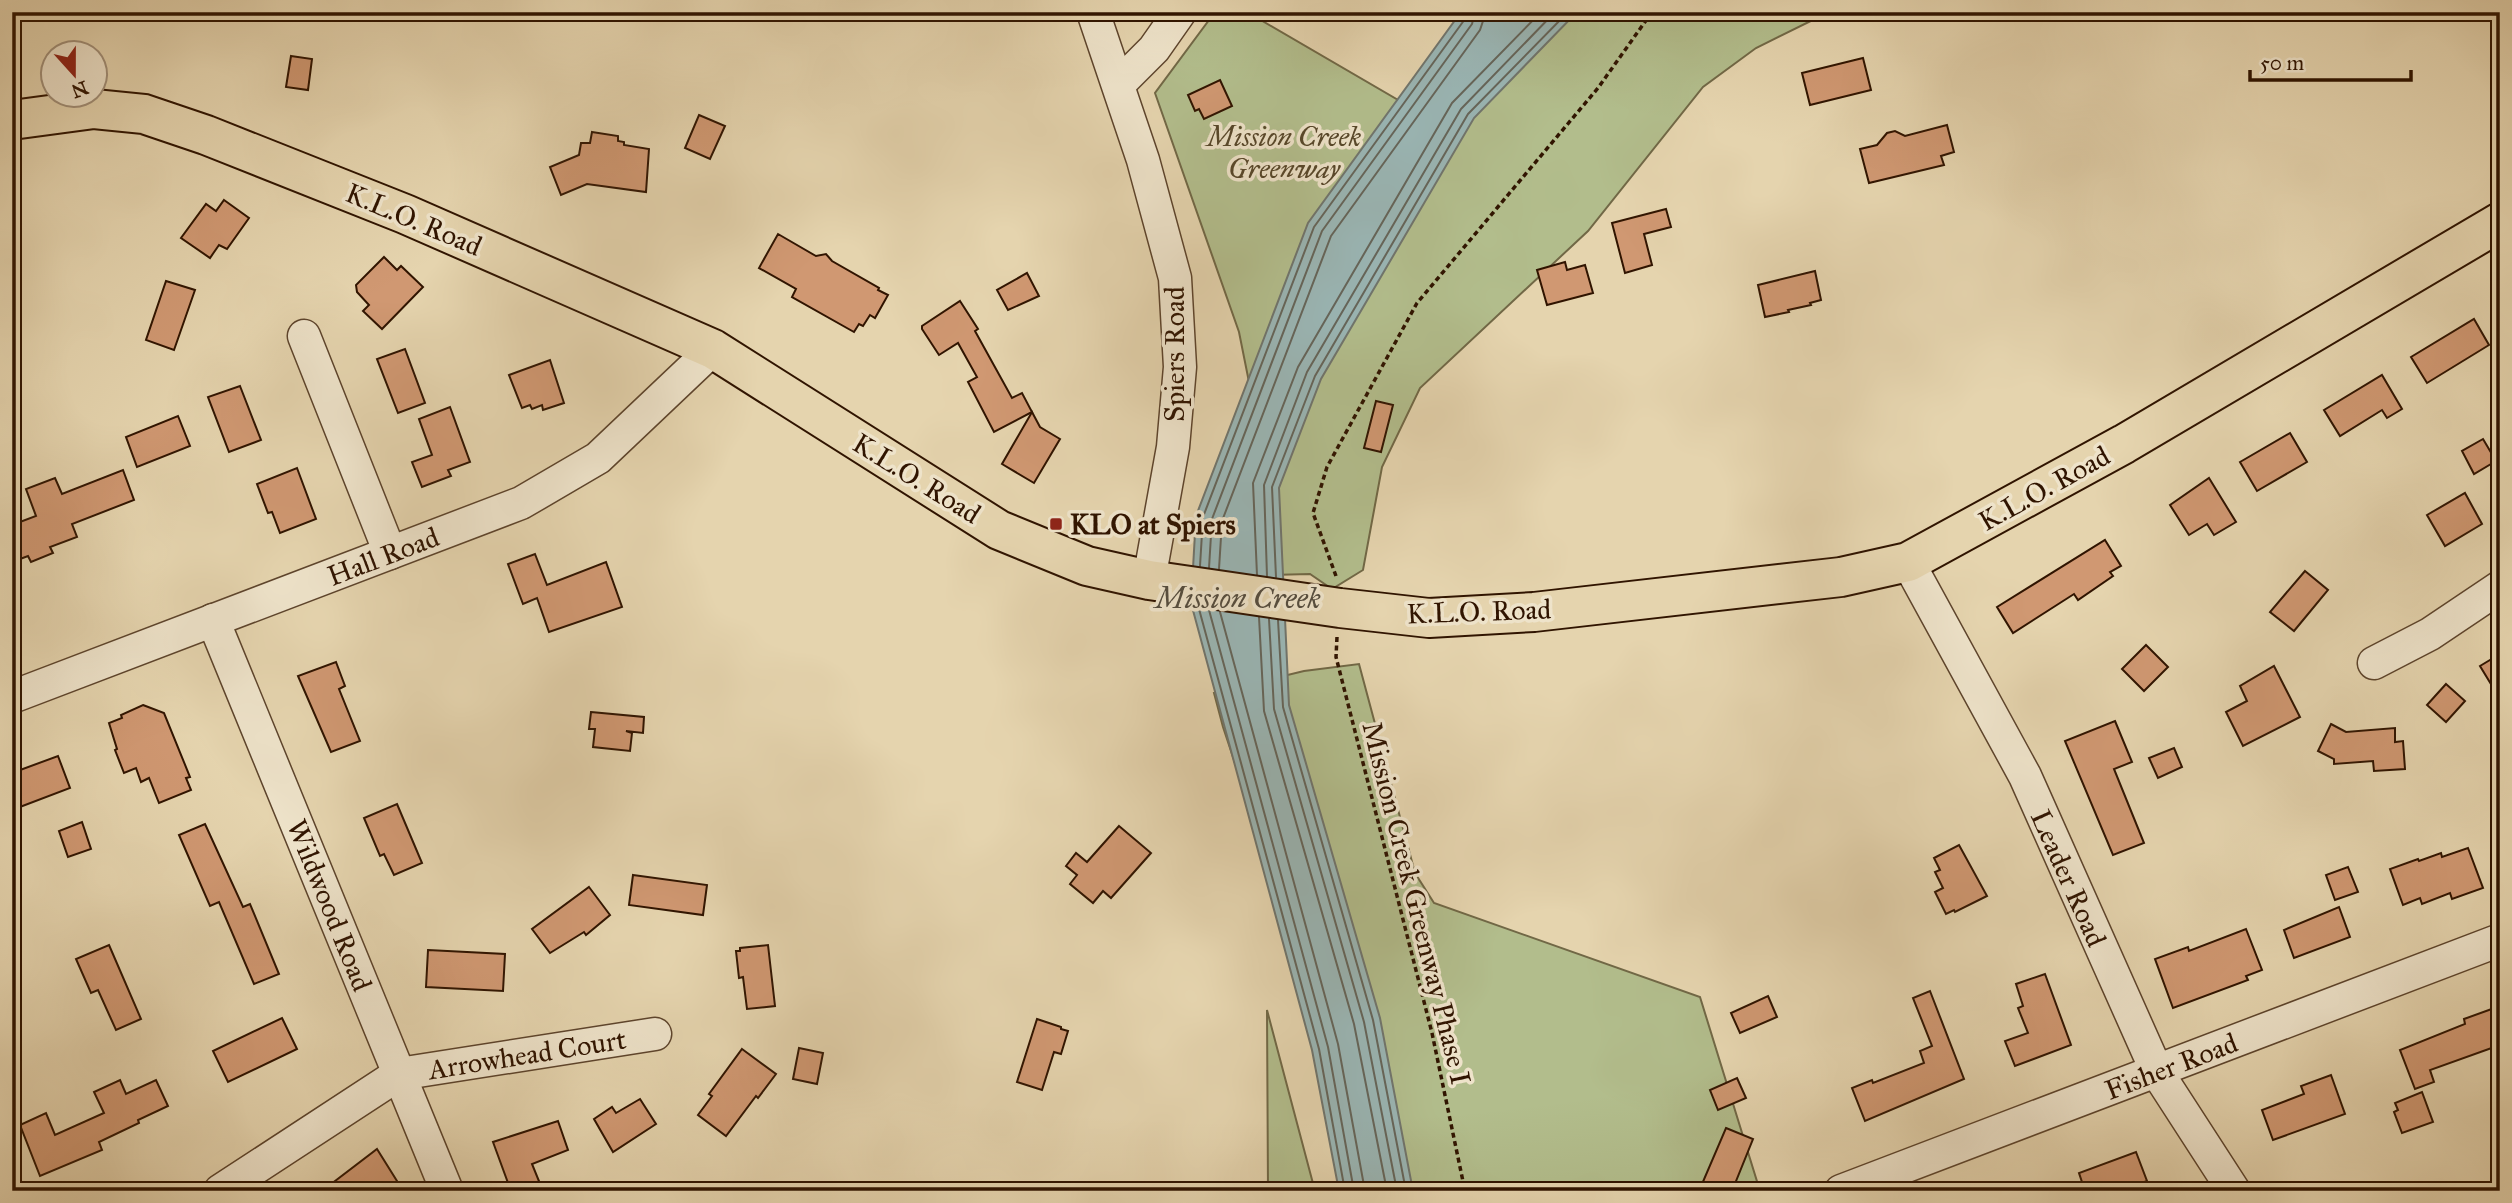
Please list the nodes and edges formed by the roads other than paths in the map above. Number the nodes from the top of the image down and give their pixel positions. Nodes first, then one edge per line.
1 (1093, 12) edge
2 (1181, 12) edge
3 (1119, 84) junction
4 (12, 120) edge
5 (2500, 222) edge
6 (304, 336) dead end
7 (713, 349) junction
8 (390, 553) junction
9 (1908, 562) junction
10 (1149, 580) junction
11 (2500, 587) edge
12 (213, 620) junction
13 (2374, 663) dead end
14 (12, 697) edge
15 (2500, 940) edge
16 (655, 1034) dead end
17 (2157, 1072) junction
18 (399, 1074) junction
19 (220, 1191) edge
20 (447, 1191) edge
21 (1841, 1191) edge
22 (2234, 1191) edge

1 - 3 street, Spiers Road
2 - 3 street
3 - 10 street, Spiers Road
4 - 7 main road, K.L.O. Road
5 - 9 main road, K.L.O. Road
6 - 8 street
7 - 8 street, Hall Road
7 - 10 main road, K.L.O. Road
8 - 12 street, Hall Road
9 - 10 main road, K.L.O. Road
9 - 17 street, Leader Road
11 - 13 street
12 - 14 street, Hall Road
12 - 18 street, Wildwood Road
15 - 17 street, Fisher Road
16 - 18 street, Arrowhead Court
17 - 21 street, Fisher Road
17 - 22 street, Leader Road
18 - 19 street
18 - 20 street, Wildwood Road

